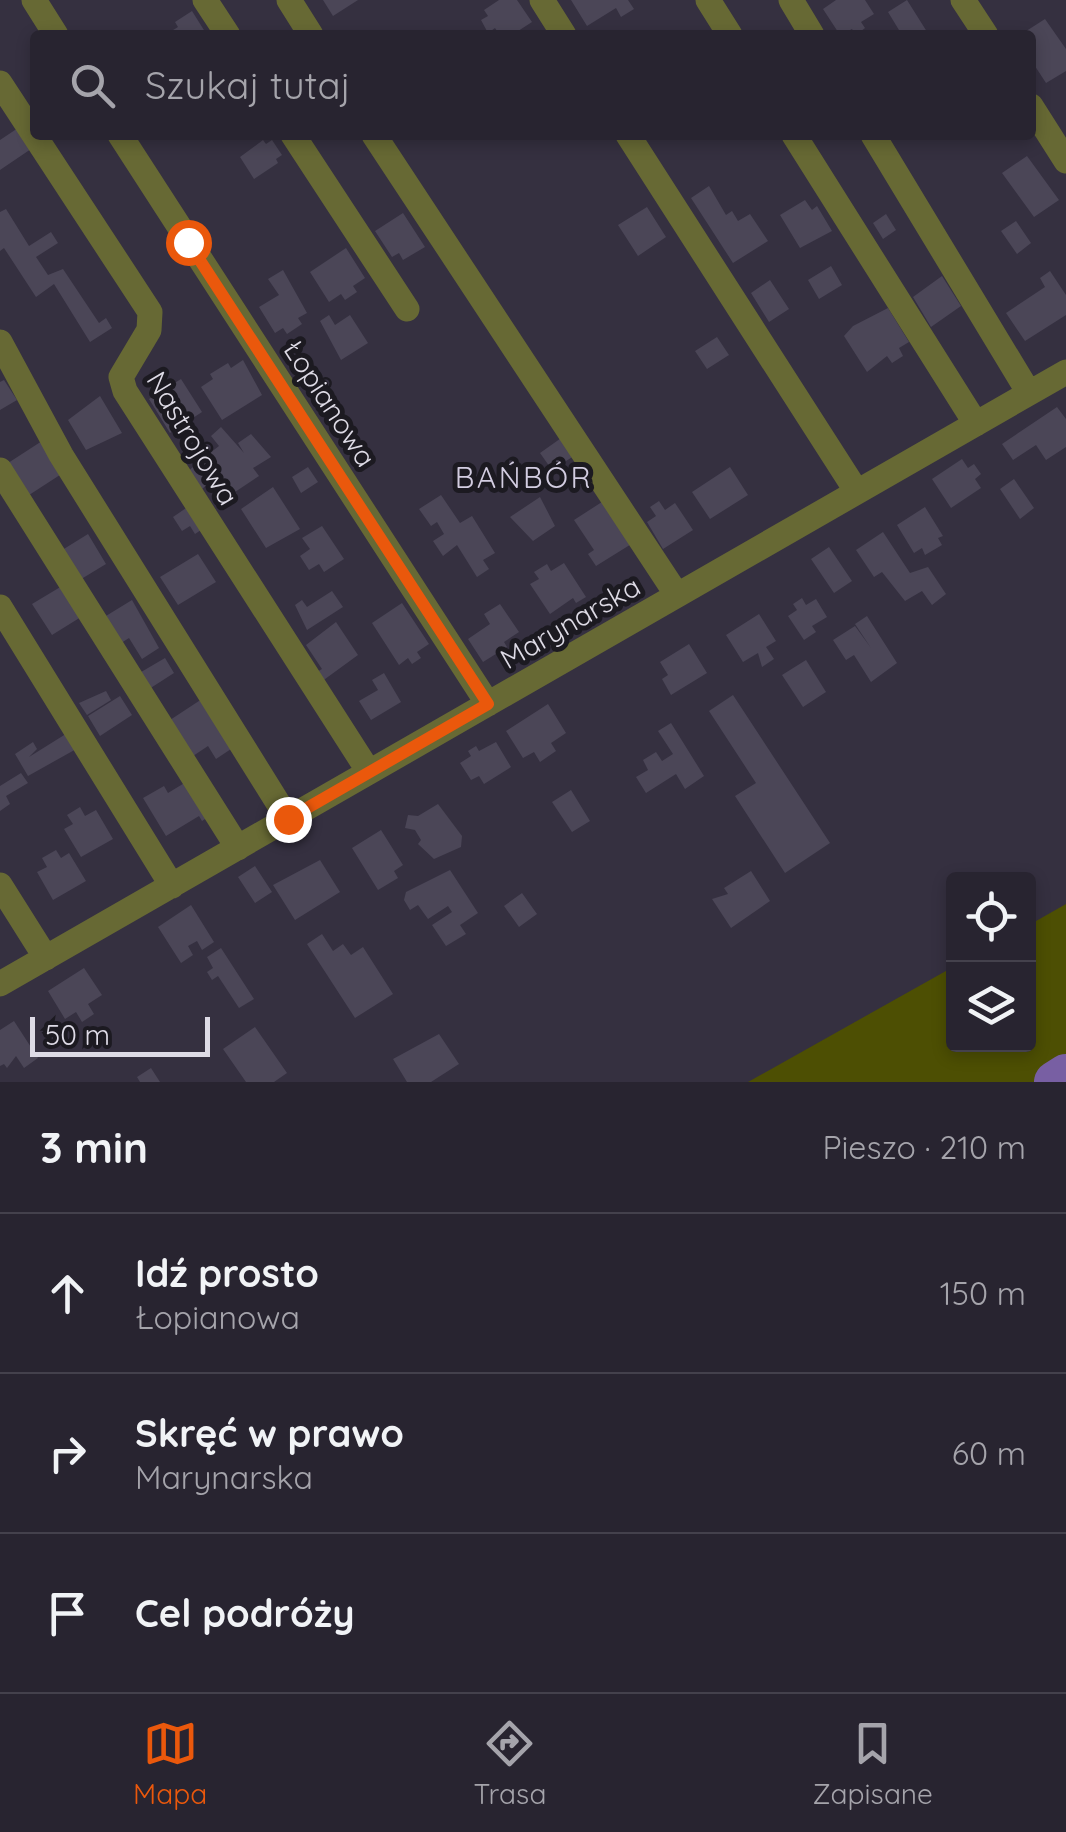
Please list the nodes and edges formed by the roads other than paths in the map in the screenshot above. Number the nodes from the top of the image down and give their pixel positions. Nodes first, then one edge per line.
1 (34, 0) edge
2 (205, 0) edge
3 (288, 0) edge
4 (542, 0) edge
5 (708, 0) edge
6 (791, 0) edge
7 (964, 0) edge
8 (53, 30) edge
9 (225, 30) edge
10 (307, 30) edge
11 (561, 30) edge
12 (727, 30) edge
13 (809, 30) edge
14 (983, 30) edge
15 (0, 82) edge
16 (1036, 114) edge
17 (30, 128) edge
18 (38, 140) edge
19 (123, 140) edge
20 (295, 140) edge
21 (377, 140) edge
22 (631, 140) edge
23 (797, 140) edge
24 (876, 140) edge
25 (1066, 161) edge
26 (407, 309) dead end
27 (0, 342) edge
28 (1066, 372) edge
29 (1030, 394) junction
30 (976, 424) junction
31 (0, 470) edge
32 (858, 492) junction
33 (678, 596) junction
34 (0, 607) edge
35 (488, 704) junction
36 (369, 772) junction
37 (288, 819) junction
38 (238, 848) junction
39 (0, 885) edge
40 (172, 886) junction
41 (46, 958) junction
42 (0, 984) edge

1 - 8 street
2 - 9 street
3 - 10 street
4 - 11 street
5 - 12 street
6 - 13 street
7 - 14 street
15 - 17 street, Nastrojowa
16 - 25 street
18 - 36 street, Nastrojowa
19 - 35 street, Łopianowa
20 - 26 street
21 - 33 street
22 - 32 street
23 - 30 street
24 - 29 street
27 - 37 street
28 - 29 street, Marynarska
29 - 30 street, Marynarska
30 - 32 street, Marynarska
31 - 38 street
32 - 33 street, Marynarska
33 - 35 street, Marynarska
34 - 40 street
35 - 36 street, Marynarska
36 - 37 street, Marynarska
37 - 38 street, Marynarska
38 - 40 street, Marynarska
39 - 41 street
40 - 41 street, Marynarska
41 - 42 street, Marynarska

